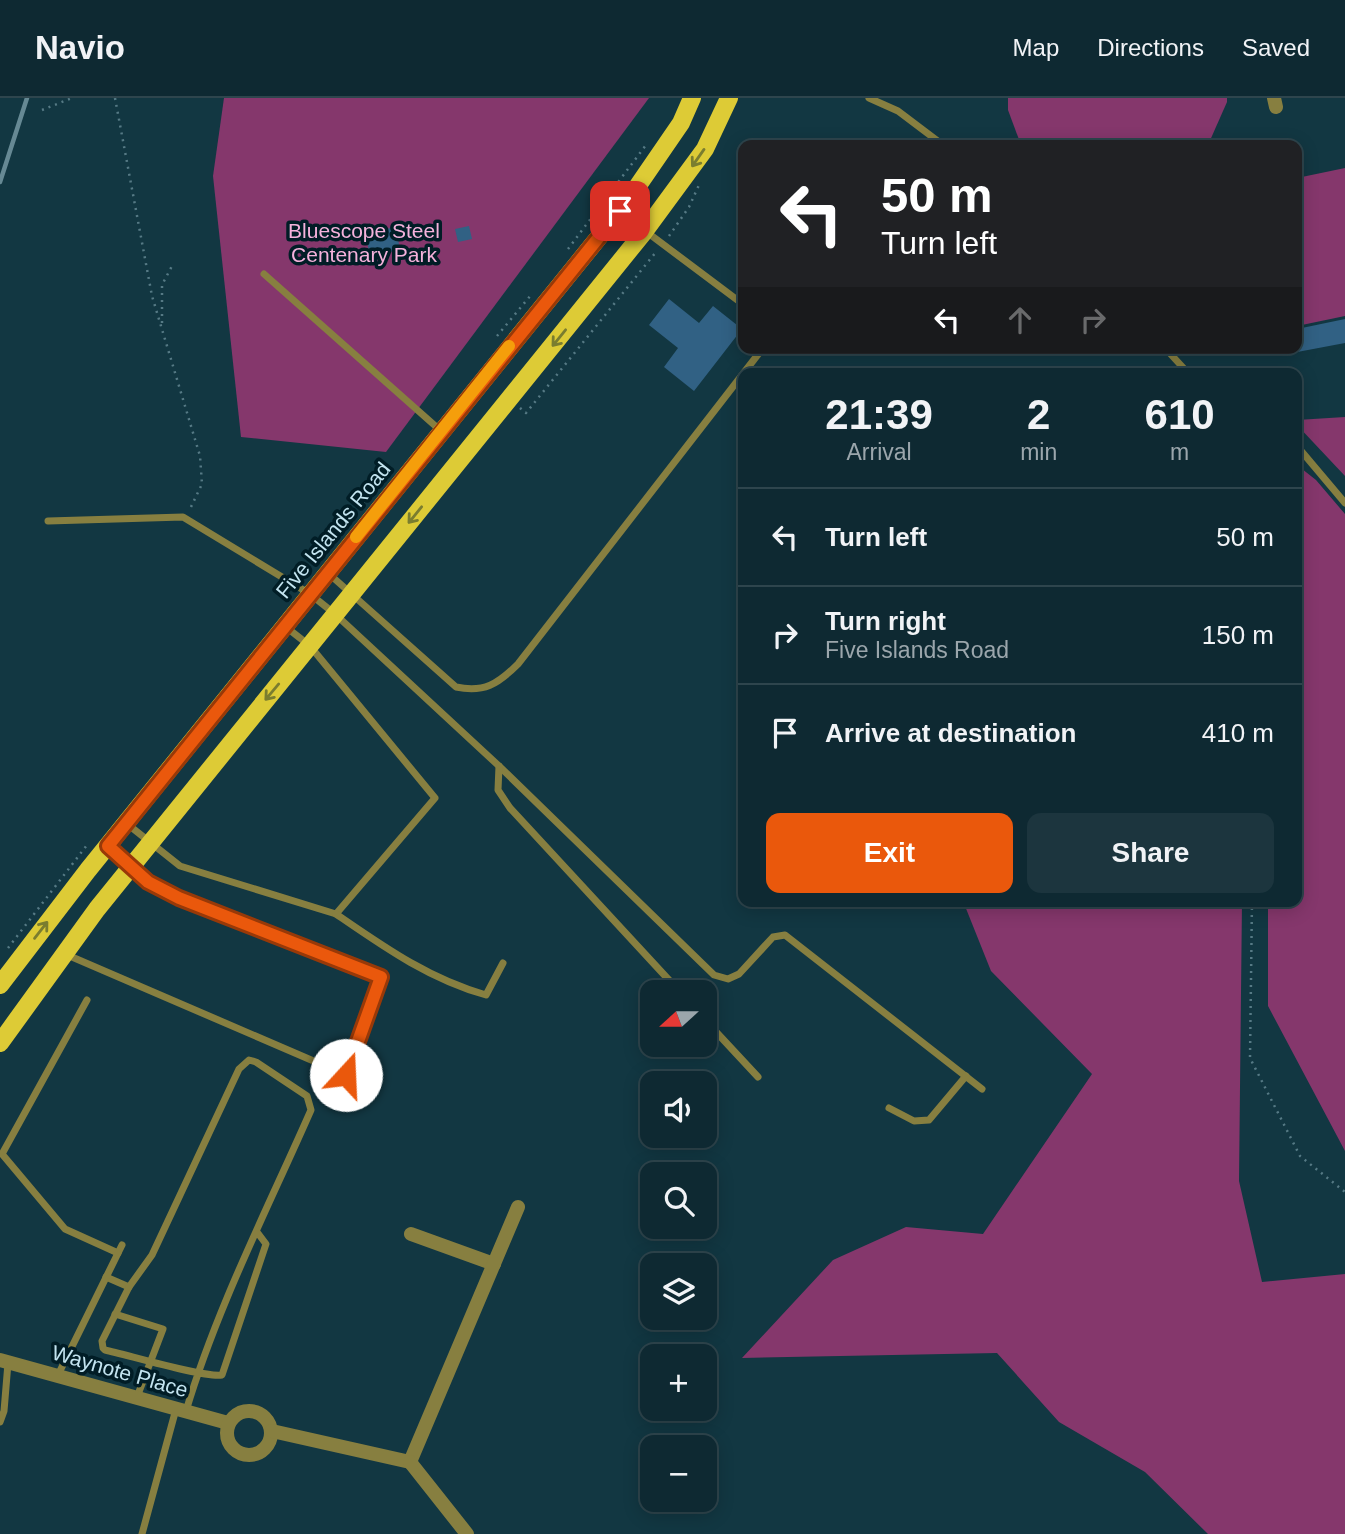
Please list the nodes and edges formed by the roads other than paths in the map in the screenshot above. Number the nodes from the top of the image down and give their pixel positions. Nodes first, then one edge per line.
1 (692, 98) edge
2 (729, 98) edge
3 (869, 98) edge
4 (936, 140) edge
5 (620, 211) junction
6 (644, 232) junction
7 (264, 274) dead end
8 (738, 301) edge
9 (758, 354) edge
10 (1171, 354) edge
11 (747, 368) edge
12 (1183, 368) edge
13 (738, 380) edge
14 (442, 432) junction
15 (1302, 452) edge
16 (1345, 503) edge
17 (48, 522) dead end
18 (320, 569) junction
19 (352, 592) junction
20 (310, 594) junction
21 (335, 614) junction
22 (285, 625) junction
23 (310, 646) junction
24 (499, 766) junction
25 (126, 823) junction
26 (150, 843) junction
27 (108, 846) junction
28 (132, 867) junction
29 (336, 914) junction
30 (64, 954) junction
31 (503, 963) dead end
32 (669, 980) edge
33 (0, 985) edge
34 (87, 1000) dead end
35 (718, 1034) edge
36 (0, 1043) edge
37 (966, 1076) junction
38 (758, 1077) dead end
39 (982, 1089) dead end
40 (890, 1108) dead end
41 (518, 1207) dead end
42 (257, 1232) junction
43 (411, 1234) dead end
44 (122, 1245) dead end
45 (118, 1253) junction
46 (494, 1264) junction
47 (106, 1277) junction
48 (129, 1287) junction
49 (115, 1314) junction
50 (4, 1361) edge
51 (152, 1361) junction
52 (198, 1371) junction
53 (57, 1376) junction
54 (137, 1398) junction
55 (181, 1410) junction
56 (0, 1422) edge
57 (228, 1423) junction
58 (272, 1431) junction
59 (410, 1462) junction
60 (142, 1534) edge
61 (467, 1534) edge

1 - 5 main road, Five Islands Road
2 -> 6 main road
3 - 4 lane
5 - 6 lane
5 - 14 main road, Five Islands Road
6 - 8 lane
6 -> 19 main road
7 - 14 lane
9 - 11 lane
10 - 12 lane
13 - 19 lane
14 - 18 main road, Five Islands Road
15 - 16 lane
17 - 20 lane
18 - 19 lane
18 - 20 main road, Five Islands Road
19 - 21 main road
20 - 21 lane
20 - 22 main road, Five Islands Road
21 - 23 main road
21 - 24 lane
22 - 23 lane
22 - 25 main road, Five Islands Road
23 -> 26 main road
23 - 29 lane
24 - 32 lane
24 - 37 lane
25 - 26 lane
25 - 27 main road, Five Islands Road
26 - 28 main road
26 - 29 lane
27 - 28 lane
33 -> 27 main road, Five Islands Road
28 - 30 main road
28 - 30 lane
29 - 31 lane
30 - 36 main road
34 - 45 lane
35 - 38 lane
37 - 39 lane
37 - 40 lane
41 - 46 street
42 - 48 lane
42 - 52 lane
42 - 52 lane
43 - 46 street
44 - 45 lane
45 - 47 lane
46 - 59 street
47 - 48 lane
47 - 53 lane
48 - 49 lane
49 - 51 lane
49 - 51 lane
50 - 53 street, Waynote Place
50 - 56 lane
51 - 52 lane
51 - 54 lane
52 - 55 lane
53 - 54 street, Waynote Place
54 - 55 street, Waynote Place
55 - 57 street, Waynote Place
55 - 60 lane
57 - 58 street
57 - 58 street
58 - 59 street
59 - 61 street

